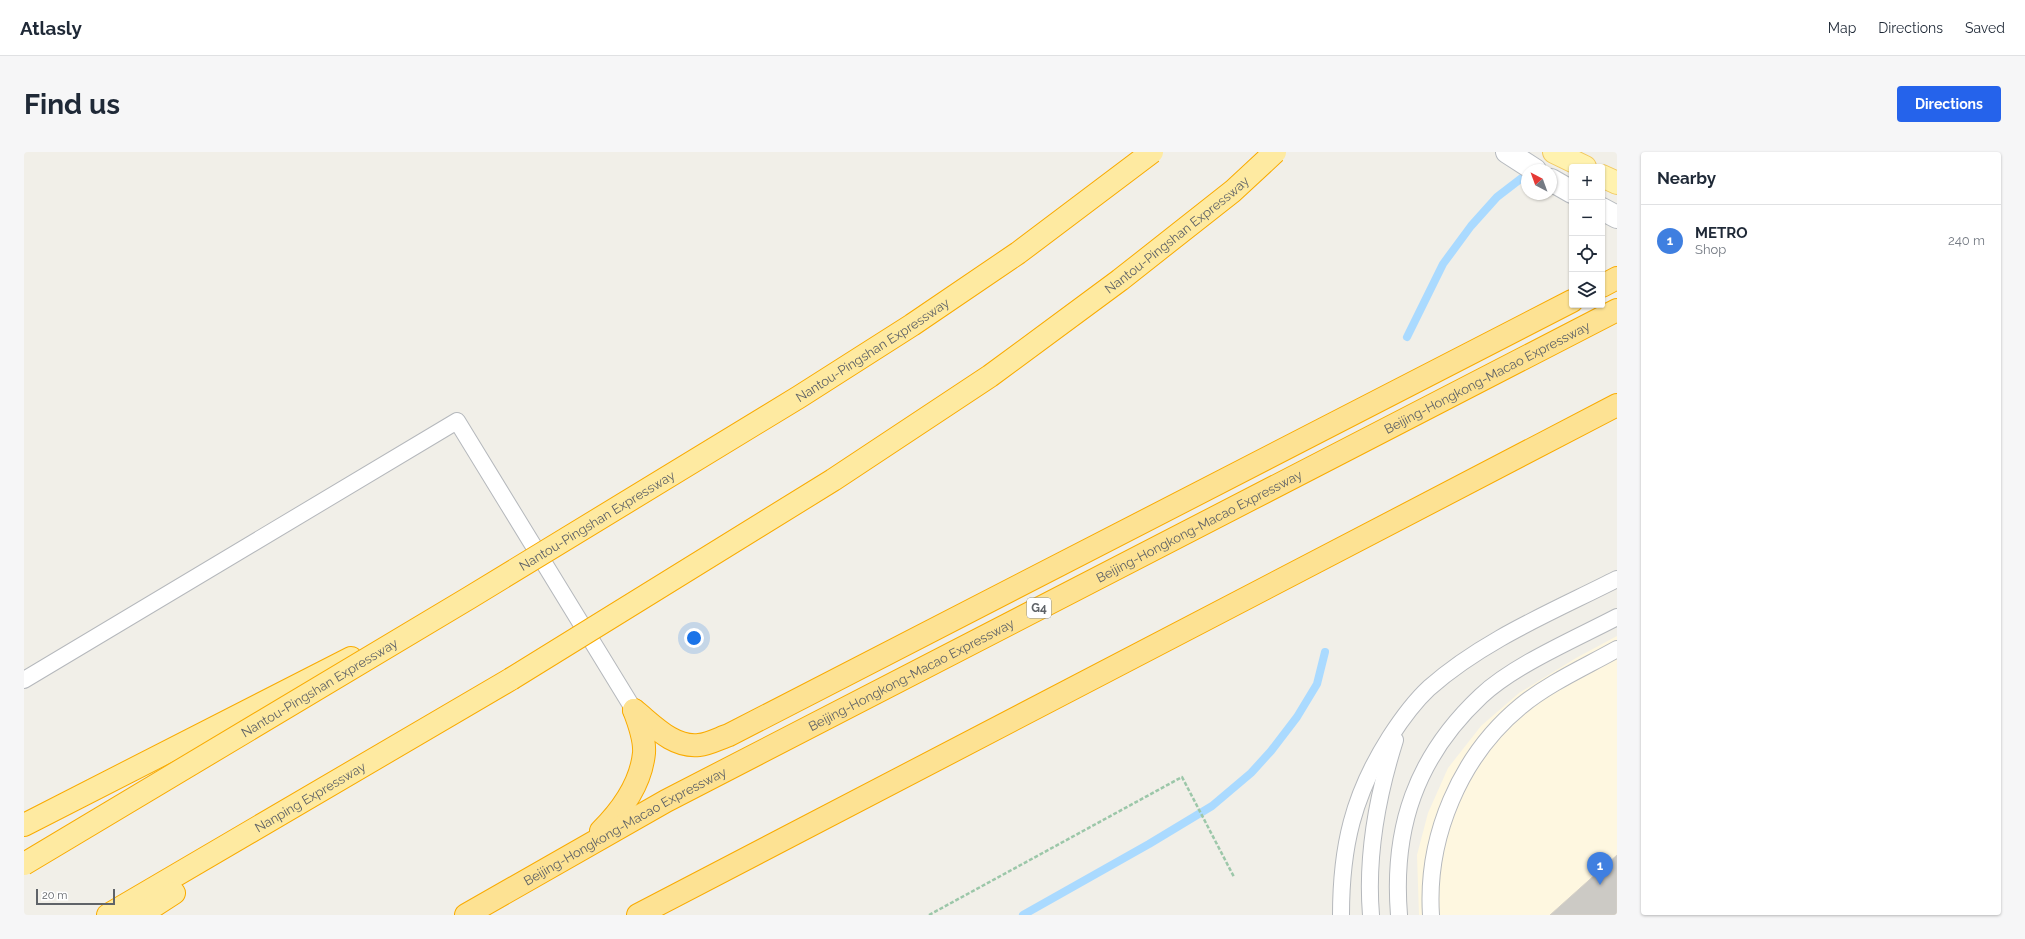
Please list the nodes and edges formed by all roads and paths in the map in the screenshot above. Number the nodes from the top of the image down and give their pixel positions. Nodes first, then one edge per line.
1 (1152, 152) edge
2 (1275, 152) edge
3 (1507, 152) edge
4 (1554, 152) edge
5 (1526, 164) edge
6 (1579, 164) edge
7 (1605, 177) edge
8 (1557, 183) edge
9 (1617, 183) edge
10 (1569, 190) edge
11 (1605, 211) edge
12 (1617, 217) edge
13 (1617, 278) edge
14 (1605, 284) edge
15 (1569, 303) edge
16 (1617, 310) edge
17 (1617, 406) edge
18 (1617, 579) edge
19 (469, 598) junction
20 (1617, 617) edge
21 (1617, 650) edge
22 (511, 679) junction
23 (24, 680) edge
24 (634, 710) junction
25 (1400, 721) junction
26 (24, 825) edge
27 (588, 845) junction
28 (24, 864) edge
29 (1234, 877) dead end
30 (108, 915) edge
31 (140, 915) edge
32 (466, 915) edge
33 (638, 915) edge
34 (929, 915) edge
35 (1342, 915) edge
36 (1371, 915) edge
37 (1399, 915) edge
38 (1431, 915) edge

1 - 19 highway, Nantou-Pingshan Expressway, bridge
2 - 22 highway, Nantou-Pingshan Expressway, bridge
3 - 5 main road
4 - 6 main road
7 - 9 main road
8 - 10 main road
11 - 12 main road
13 - 14 highway
15 - 24 highway
16 - 27 highway, Beijing-Hongkong-Macao Expressway / G4
17 - 33 highway
18 - 25 lane
19 - 26 highway, bridge
19 - 28 highway, Nantou-Pingshan Expressway, bridge
20 - 37 lane
21 - 38 lane
22 - 30 highway, Nanping Expressway
22 - 31 highway
23 - 24 lane
24 - 27 highway
25 - 35 lane
25 - 36 lane
27 - 32 highway, Beijing-Hongkong-Macao Expressway / G4
29 - 34 path

